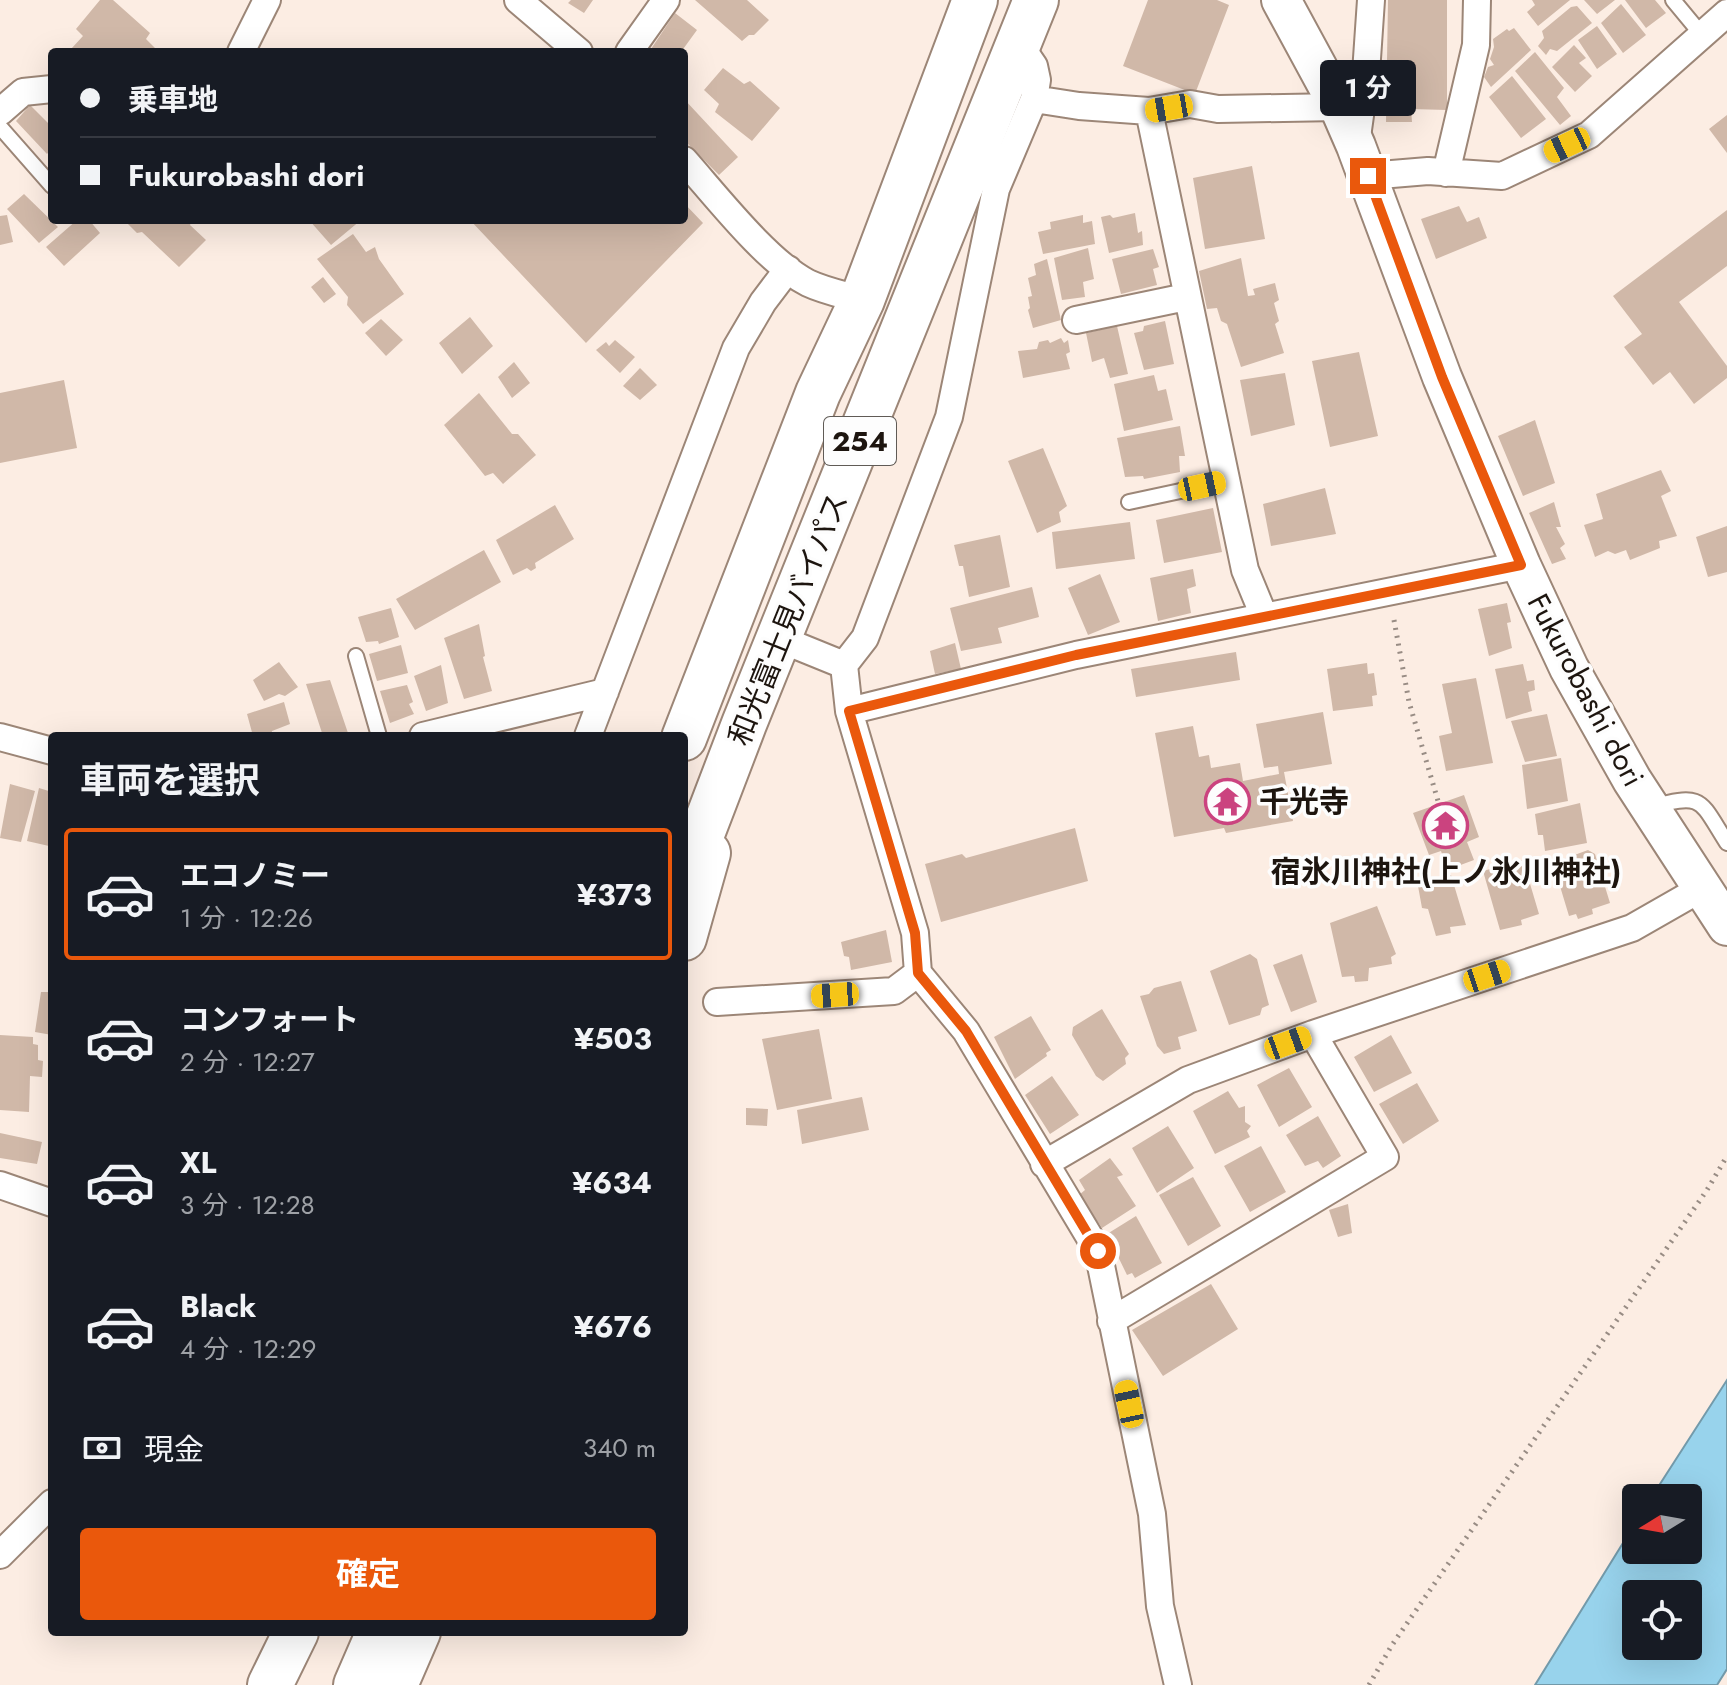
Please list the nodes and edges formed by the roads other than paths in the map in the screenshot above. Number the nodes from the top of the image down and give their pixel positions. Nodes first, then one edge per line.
1 (267, 0) edge
2 (518, 0) edge
3 (666, 0) edge
4 (975, 0) edge
5 (1036, 0) edge
6 (1281, 0) edge
7 (1371, 0) edge
8 (1477, 0) edge
9 (1673, 0) edge
10 (1727, 13) edge
11 (1702, 35) junction
12 (1019, 44) junction
13 (243, 48) edge
14 (574, 48) edge
15 (632, 48) edge
16 (48, 89) edge
17 (1034, 99) junction
18 (1339, 107) junction
19 (1149, 111) junction
20 (0, 112) edge
21 (0, 127) edge
22 (1362, 161) junction
23 (688, 164) edge
24 (1446, 173) junction
25 (48, 181) edge
26 (788, 269) junction
27 (1186, 297) junction
28 (862, 300) junction
29 (1076, 320) dead end
30 (1227, 481) junction
31 (1129, 502) dead end
32 (1521, 565) junction
33 (1264, 616) junction
34 (780, 639) junction
35 (356, 656) dead end
36 (844, 665) junction
37 (605, 692) junction
38 (849, 711) junction
39 (744, 724) junction
40 (378, 732) edge
41 (440, 732) edge
42 (590, 732) edge
43 (686, 732) edge
44 (0, 737) edge
45 (48, 750) edge
46 (1649, 807) junction
47 (1722, 827) edge
48 (1727, 843) edge
49 (688, 871) edge
50 (1702, 888) junction
51 (688, 924) edge
52 (1727, 926) edge
53 (918, 973) junction
54 (717, 1002) dead end
55 (1313, 1034) junction
56 (1044, 1164) junction
57 (0, 1185) edge
58 (48, 1202) edge
59 (1111, 1321) junction
60 (48, 1507) edge
61 (0, 1555) edge
62 (294, 1636) edge
63 (321, 1636) edge
64 (377, 1636) edge
65 (416, 1636) edge
66 (270, 1685) edge
67 (301, 1685) edge
68 (356, 1685) edge
69 (395, 1685) edge
70 (1178, 1685) edge

1 - 13 street
2 - 14 street
3 - 15 street
4 - 28 highway, 和光富士見バイパス / 254
5 - 12 highway, 和光富士見バイパス / 254
6 - 18 street, Fukurobashi dori
7 - 22 street
8 - 24 street
9 - 11 lane
10 - 11 street
11 - 24 street
12 - 17 street
12 - 34 highway, 和光富士見バイパス / 254
16 - 20 street
17 - 19 street
17 - 36 street
18 - 19 street
18 - 22 street, Fukurobashi dori
19 - 27 street
21 - 25 lane
22 - 24 street
22 - 32 street, Fukurobashi dori
23 - 26 street
26 - 28 street
26 - 37 street
27 - 29 street
27 - 30 street
28 - 43 highway, 和光富士見バイパス / 254
30 - 31 lane
30 - 33 street
32 - 33 street
32 - 46 street, Fukurobashi dori
33 - 38 street
34 - 36 street
34 - 39 highway, 和光富士見バイパス / 254
35 - 40 lane
36 - 38 street
37 - 41 street
37 - 42 street
38 - 53 street
39 - 49 highway, 和光富士見バイパス / 254
39 - 51 highway
44 - 45 street
46 - 47 lane
46 - 50 street, Fukurobashi dori
47 - 48 lane
50 - 52 street, Fukurobashi dori
50 - 55 street
53 - 54 street
53 - 56 street
55 - 56 street
55 - 59 street
56 - 59 street
57 - 58 street
59 - 70 street
60 - 61 street
62 - 66 highway
63 - 67 highway
64 - 68 highway
65 - 69 highway

